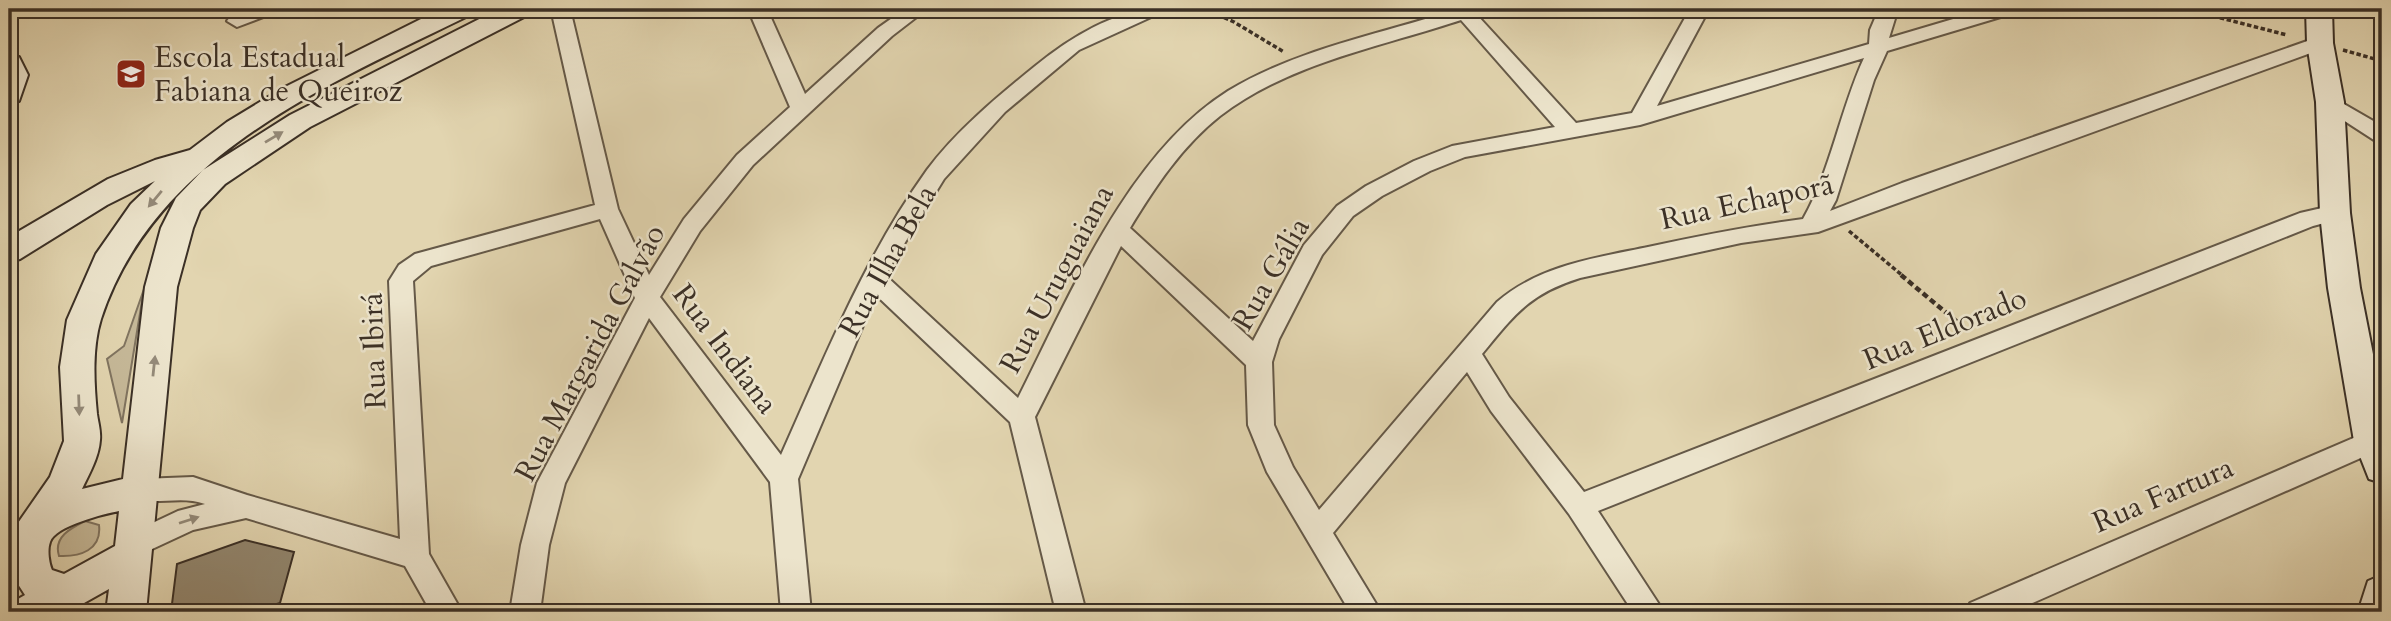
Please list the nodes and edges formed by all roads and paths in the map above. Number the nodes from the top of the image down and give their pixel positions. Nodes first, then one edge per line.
1 (267, 9) edge
2 (461, 9) edge
3 (519, 9) edge
4 (560, 9) edge
5 (757, 9) edge
6 (917, 9) edge
7 (1153, 9) edge
8 (1205, 9) edge
9 (1699, 9) edge
10 (1888, 9) edge
11 (2007, 9) edge
12 (2186, 9) edge
13 (2319, 9) edge
14 (1470, 11) edge
15 (237, 21) dead end
16 (2320, 43) junction
17 (1878, 49) junction
18 (2382, 61) edge
19 (9, 63) edge
20 (1303, 64) junction
21 (9, 95) edge
22 (2330, 102) junction
23 (801, 108) junction
24 (1640, 118) junction
25 (1570, 130) junction
26 (2382, 135) edge
27 (241, 157) junction
28 (198, 158) junction
29 (607, 209) junction
30 (2335, 213) junction
31 (1834, 218) junction
32 (1810, 226) junction
33 (1116, 229) junction
34 (9, 251) edge
35 (872, 277) junction
36 (647, 298) junction
37 (1985, 345) junction
38 (1468, 352) junction
39 (1259, 362) junction
40 (1022, 416) junction
41 (2377, 454) edge
42 (784, 479) junction
43 (142, 490) junction
44 (1579, 506) junction
45 (247, 507) junction
46 (1317, 533) junction
47 (26, 541) edge
48 (134, 550) junction
49 (415, 556) junction
50 (69, 592) junction
51 (2382, 593) edge
52 (32, 612) edge
53 (126, 612) edge
54 (447, 612) edge
55 (525, 612) edge
56 (796, 612) edge
57 (1071, 612) edge
58 (1366, 612) edge
59 (1648, 612) edge
60 (1981, 612) edge
61 (2378, 612) edge

1 - 15 street
2 - 28 main road
27 -> 3 main road
4 - 29 street, Rua Indiana
5 - 23 street
6 - 23 street, Rua Margarida Galvão
7 - 35 street, Rua Ilha Bela
8 - 20 path
9 - 24 street
10 - 17 street
11 - 17 street, Rua Gália
12 - 16 path
13 - 16 main road
14 - 20 street, Rua Uruguaiana
14 - 25 street
16 - 18 path
16 - 22 main road
16 - 31 street, Rua Echaporã
17 - 24 street, Rua Gália
17 - 32 street
19 - 21 main road
20 - 33 street, Rua Uruguaiana
22 - 26 street
22 - 30 main road
23 - 36 street, Rua Margarida Galvão
24 - 25 street, Rua Gália
25 - 39 street, Rua Gália
27 - 28 main road
43 -> 27 main road
28 - 34 main road
28 -> 47 main road
29 - 36 street, Rua Indiana
29 - 49 street, Rua Ibirá
30 - 37 street, Rua Eldorado
30 - 41 main road
31 - 32 street, Rua Echaporã
31 - 37 path
32 - 38 street, Rua Echaporã
33 - 39 street
33 - 40 street, Rua Uruguaiana
35 - 40 street
35 - 42 street, Rua Ilha Bela
36 - 42 street, Rua Indiana
36 - 55 street, Rua Margarida Galvão
37 - 44 street, Rua Eldorado
38 - 44 street
38 - 46 street, Rua Echaporã
39 - 46 street, Rua Gália
40 - 57 street, Rua Uruguaiana
41 - 60 street, Rua Fartura
42 - 56 street, Rua Ilha Bela
43 - 45 street
43 - 47 main road
43 - 48 main road
44 - 59 street
48 -> 45 street
45 - 49 street
46 - 58 street, Rua Gália
47 - 50 main road
48 - 50 main road
48 - 53 main road
49 - 54 street
50 - 52 main road
51 - 61 main road

